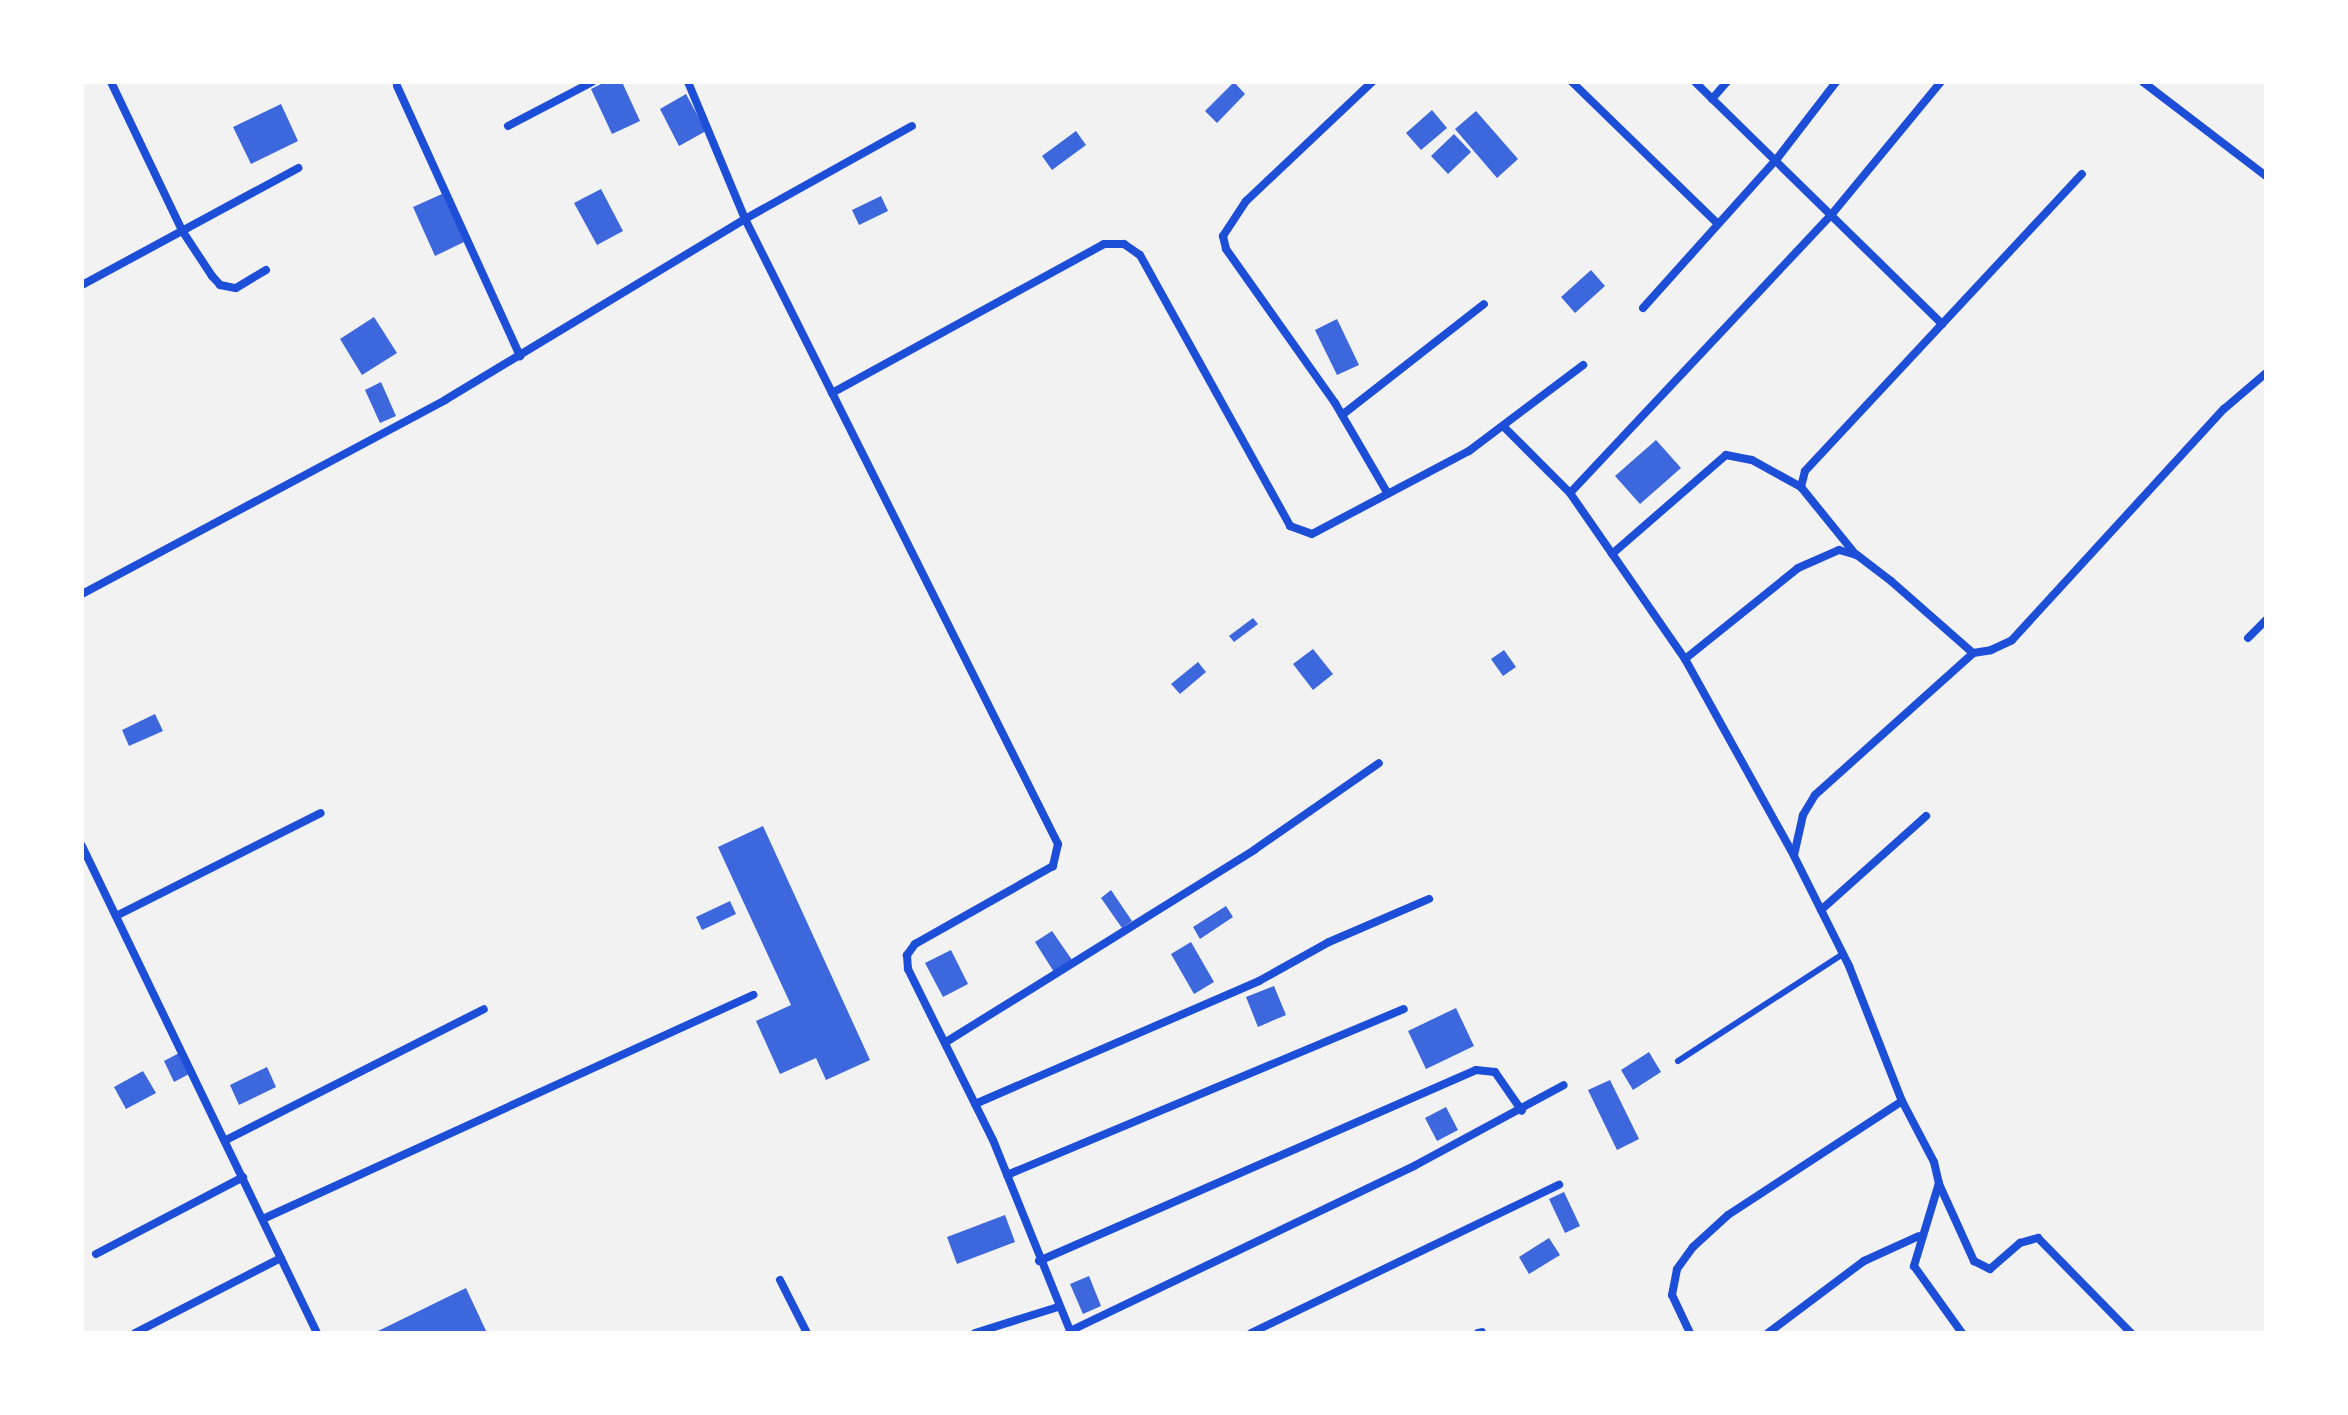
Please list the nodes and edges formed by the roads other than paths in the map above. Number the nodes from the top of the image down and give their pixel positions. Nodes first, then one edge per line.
1 (111, 82) edge
2 (592, 82) edge
3 (688, 82) edge
4 (1372, 82) edge
5 (1572, 82) edge
6 (1695, 82) edge
7 (1727, 82) edge
8 (1836, 82) edge
9 (1941, 82) edge
10 (2143, 82) edge
11 (397, 86) dead end
12 (1712, 99) junction
13 (508, 126) dead end
14 (912, 126) dead end
15 (1776, 160) junction
16 (298, 168) dead end
17 (2082, 174) dead end
18 (2266, 176) edge
19 (1832, 214) junction
20 (745, 219) junction
21 (1717, 223) junction
22 (183, 232) junction
23 (266, 270) dead end
24 (82, 285) edge
25 (1484, 304) dead end
26 (1643, 308) dead end
27 (1942, 324) junction
28 (520, 356) junction
29 (1583, 365) dead end
30 (2266, 373) edge
31 (832, 393) junction
32 (1342, 415) junction
33 (1504, 427) junction
34 (1801, 487) junction
35 (1570, 493) junction
36 (1388, 494) junction
37 (1612, 554) junction
38 (1857, 555) junction
39 (82, 594) edge
40 (2266, 620) edge
41 (2248, 638) dead end
42 (1973, 653) junction
43 (1685, 659) junction
44 (1379, 763) dead end
45 (321, 813) dead end
46 (1926, 816) dead end
47 (82, 846) edge
48 (1794, 856) junction
49 (1429, 899) dead end
50 (1821, 910) junction
51 (116, 916) junction
52 (1843, 954) junction
53 (753, 995) dead end
54 (484, 1009) dead end
55 (1404, 1009) dead end
56 (946, 1042) junction
57 (1678, 1061) dead end
58 (1564, 1085) dead end
59 (1902, 1101) junction
60 (975, 1104) junction
61 (1522, 1111) junction
62 (226, 1140) junction
63 (1007, 1175) junction
64 (243, 1177) junction
65 (1939, 1183) junction
66 (1559, 1185) dead end
67 (265, 1218) junction
68 (1919, 1236) junction
69 (96, 1254) dead end
70 (281, 1258) junction
71 (1039, 1261) junction
72 (780, 1280) dead end
73 (1058, 1307) junction
74 (1070, 1332) edge
75 (135, 1333) edge
76 (317, 1333) edge
77 (807, 1333) edge
78 (975, 1333) edge
79 (1251, 1333) edge
80 (1690, 1333) edge
81 (1768, 1333) edge
82 (1962, 1333) edge
83 (2131, 1333) edge

1 - 22 street
2 - 13 street
3 - 20 street
4 - 32 street
5 - 21 street
6 - 12 street
7 - 12 street
8 - 15 street
9 - 19 street
10 - 18 street
11 - 28 street
12 - 15 street
14 - 20 street
15 - 19 street
15 - 21 street
16 - 22 street
17 - 27 street
19 - 27 street
19 - 35 street
20 - 28 street
20 - 31 street
21 - 26 street
22 - 23 street
22 - 24 street
25 - 32 street
27 - 34 street
28 - 39 street
29 - 33 street
30 - 42 street
31 - 36 street
31 - 56 street
32 - 36 street
33 - 35 street
33 - 36 street
34 - 37 street
34 - 38 street
35 - 37 street
37 - 43 street
38 - 42 street
38 - 43 street
40 - 41 street
42 - 48 street
43 - 48 street
44 - 56 street
45 - 51 street
46 - 50 street
47 - 51 street
48 - 50 street
49 - 60 street
50 - 52 street
51 - 62 street
52 - 57 lane
52 - 59 street
53 - 67 street
54 - 62 street
55 - 63 street
56 - 60 street
58 - 61 street
59 - 65 street
59 - 80 street
60 - 63 street
61 - 71 street
61 - 74 street
62 - 64 street
63 - 71 street
64 - 67 street
64 - 69 street
65 - 68 street
65 - 83 street
66 - 79 street
67 - 70 street
68 - 81 street
68 - 82 street
70 - 75 street
70 - 76 street
71 - 73 street
72 - 77 street
73 - 74 street
73 - 78 street

